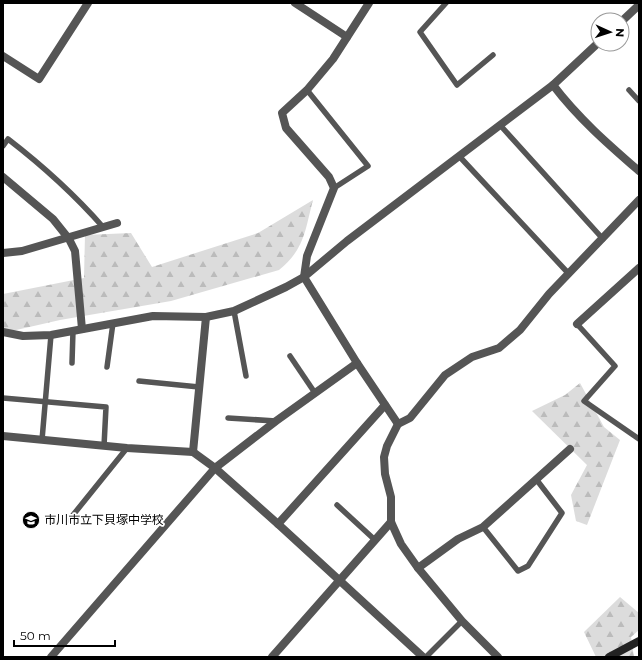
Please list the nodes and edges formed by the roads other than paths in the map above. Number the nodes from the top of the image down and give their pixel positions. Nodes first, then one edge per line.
1 (88, 3) edge
2 (295, 3) edge
3 (369, 3) edge
4 (446, 3) edge
5 (639, 5) edge
6 (630, 13) edge
7 (347, 37) junction
8 (590, 50) edge
9 (493, 55) dead end
10 (3, 56) edge
11 (553, 85) junction
12 (307, 90) junction
13 (629, 90) dead end
14 (639, 101) edge
15 (500, 126) junction
16 (3, 146) edge
17 (459, 156) junction
18 (639, 171) edge
19 (3, 177) edge
20 (334, 188) junction
21 (639, 200) edge
22 (117, 223) dead end
23 (103, 227) junction
24 (68, 237) junction
25 (603, 239) junction
26 (3, 253) edge
27 (639, 268) edge
28 (569, 274) junction
29 (304, 277) junction
30 (234, 310) junction
31 (206, 318) junction
32 (113, 324) junction
33 (577, 324) joint
34 (82, 329) junction
35 (73, 331) junction
36 (3, 332) edge
37 (51, 335) junction
38 (290, 356) dead end
39 (72, 363) dead end
40 (357, 363) junction
41 (106, 367) dead end
42 (246, 376) dead end
43 (139, 382) dead end
44 (199, 387) junction
45 (315, 393) junction
46 (3, 398) edge
47 (46, 402) junction
48 (385, 405) junction
49 (228, 418) dead end
50 (276, 421) junction
51 (398, 424) junction
52 (3, 436) edge
53 (639, 439) edge
54 (42, 440) junction
55 (104, 446) junction
56 (127, 448) junction
57 (570, 449) dead end
58 (193, 452) junction
59 (215, 468) junction
60 (536, 479) junction
61 (337, 505) dead end
62 (69, 520) dead end
63 (391, 522) junction
64 (278, 524) junction
65 (483, 527) junction
66 (375, 540) junction
67 (418, 568) junction
68 (339, 581) junction
69 (462, 621) junction
70 (639, 641) edge
71 (51, 657) edge
72 (272, 657) edge
73 (425, 657) edge
74 (498, 657) edge
75 (609, 657) edge

1 - 10 street
2 - 7 street
3 - 7 street
4 - 9 lane
5 - 6 street
7 - 12 street
8 - 11 street
11 - 15 street
11 - 18 street
12 - 20 street
12 - 20 lane
13 - 14 lane
15 - 17 street
15 - 25 lane
16 - 23 lane
17 - 28 lane
17 - 29 street
19 - 24 street
20 - 29 street
21 - 25 street
22 - 23 street
23 - 24 street
24 - 26 street
24 - 34 street
25 - 28 street
27 - 33 street
28 - 51 street
29 - 30 street
29 - 40 street
30 - 31 street
30 - 42 lane
31 - 32 street
31 - 44 street
32 - 34 street
32 - 41 lane
33 - 53 lane
34 - 35 street
35 - 37 street
35 - 39 lane
36 - 37 street
37 - 47 lane
38 - 45 lane
40 - 45 street
40 - 48 street
43 - 44 lane
44 - 58 street
45 - 50 street
46 - 47 lane
47 - 54 lane
47 - 55 lane
48 - 51 street
48 - 64 street
49 - 50 lane
50 - 59 street
51 - 63 street
52 - 54 street
54 - 55 street
55 - 56 street
56 - 58 street
56 - 62 lane
57 - 60 street
58 - 59 street
59 - 64 street
59 - 71 street
60 - 65 street
60 - 65 lane
61 - 66 lane
63 - 66 street
63 - 67 street
64 - 68 street
65 - 67 street
66 - 68 street
67 - 69 street
68 - 72 street
68 - 73 street
69 - 73 lane
69 - 74 street
70 - 75 main road

